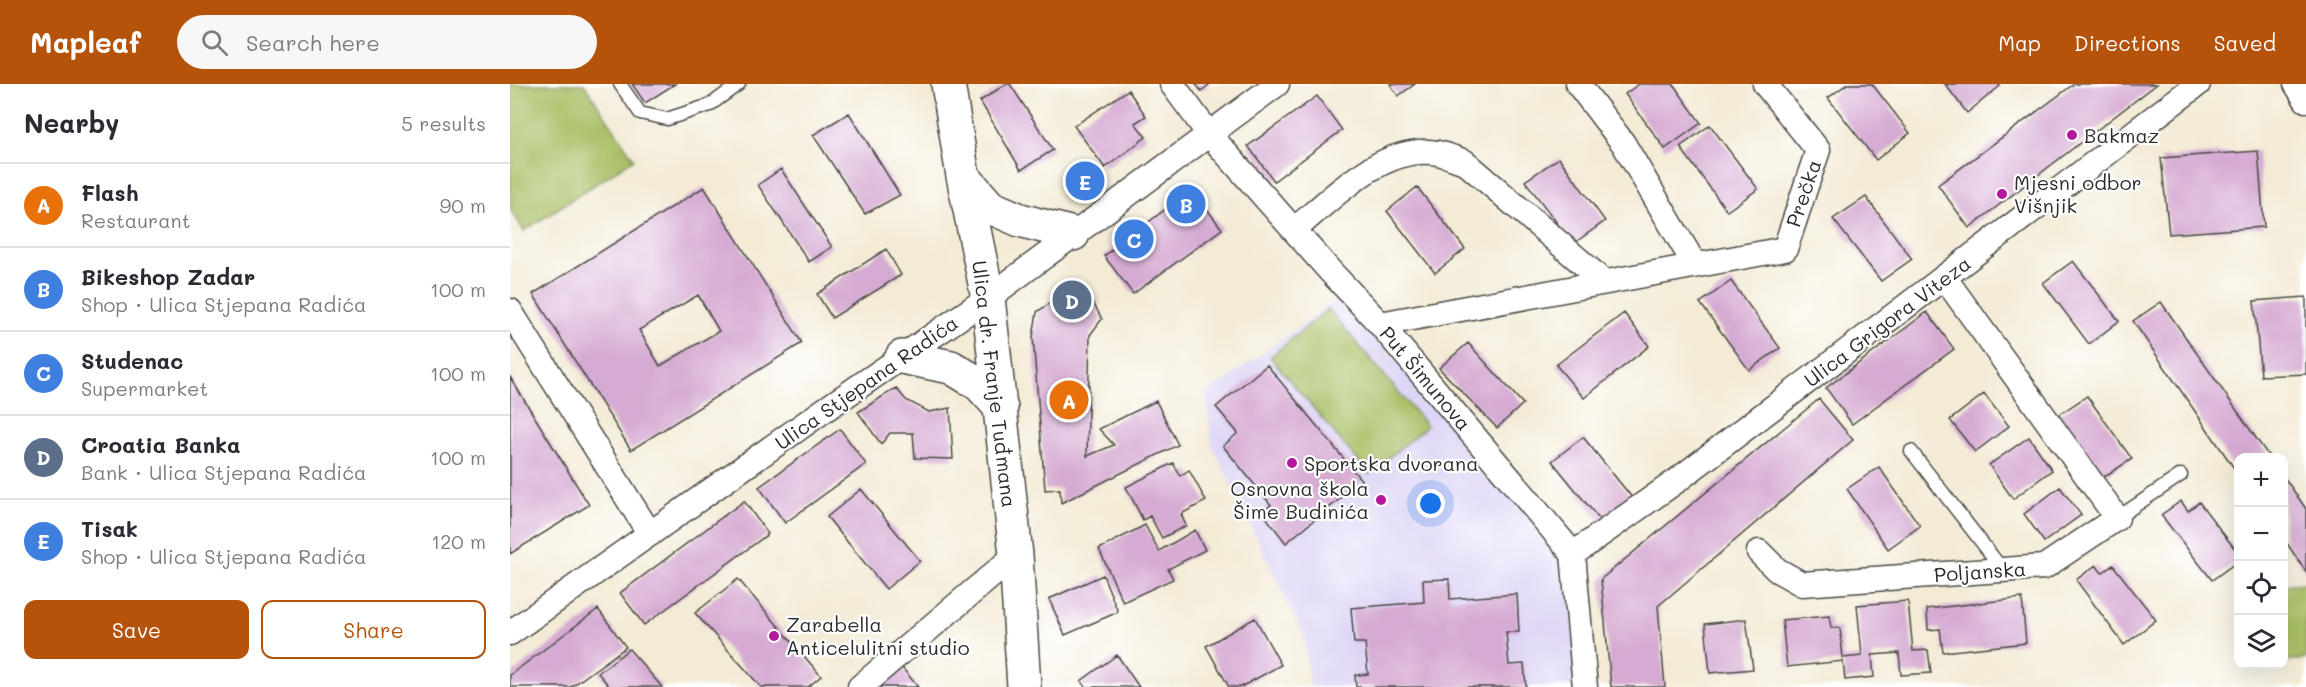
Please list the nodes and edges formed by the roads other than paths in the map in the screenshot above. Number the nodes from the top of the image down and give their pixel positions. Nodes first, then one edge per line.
1 (620, 84) edge
2 (739, 84) edge
3 (948, 84) edge
4 (1172, 84) edge
5 (1276, 84) edge
6 (1578, 84) edge
7 (1765, 84) edge
8 (2198, 84) edge
9 (2296, 84) edge
10 (2306, 100) edge
11 (1209, 134) junction
12 (963, 176) junction
13 (1294, 230) junction
14 (1074, 234) junction
15 (1695, 265) junction
16 (1944, 277) junction
17 (1603, 281) junction
18 (988, 298) junction
19 (510, 311) edge
20 (1380, 324) junction
21 (902, 357) junction
22 (1001, 408) junction
23 (1911, 451) dead end
24 (2181, 475) dead end
25 (2117, 518) junction
26 (650, 534) junction
27 (1759, 552) dead end
28 (1573, 554) junction
29 (1016, 555) junction
30 (2004, 570) junction
31 (510, 633) edge
32 (860, 687) edge
33 (1024, 687) edge
34 (1585, 687) edge

1 - 2 lane
3 - 12 main road, Ulica dr. Franje Tuđmana
4 - 11 street, Put Šimunova
5 - 11 street, Ulica Stjepana Radića
6 - 15 street
7 - 15 street, Prečka
8 - 16 street, Ulica Grigora Viteza
9 - 10 street
11 - 13 street, Put Šimunova
11 - 14 street, Ulica Stjepana Radića
12 - 14 main road
12 - 18 main road, Ulica dr. Franje Tuđmana
13 - 17 street
13 - 20 street, Put Šimunova
14 - 18 street, Ulica Stjepana Radića
15 - 17 street
16 - 25 street
16 - 28 street, Ulica Grigora Viteza
17 - 20 street
18 - 21 street, Ulica Stjepana Radića
18 - 22 main road, Ulica dr. Franje Tuđmana
19 - 26 street
20 - 28 street, Put Šimunova
21 - 22 main road
21 - 26 street, Ulica Stjepana Radića
22 - 29 main road, Ulica dr. Franje Tuđmana
23 - 30 lane
24 - 25 lane
25 - 30 street, Poljanska
26 - 31 street, Ulica Stjepana Radića
27 - 30 street, Poljanska
28 - 34 street
29 - 32 street
29 - 33 main road, Ulica dr. Franje Tuđmana

